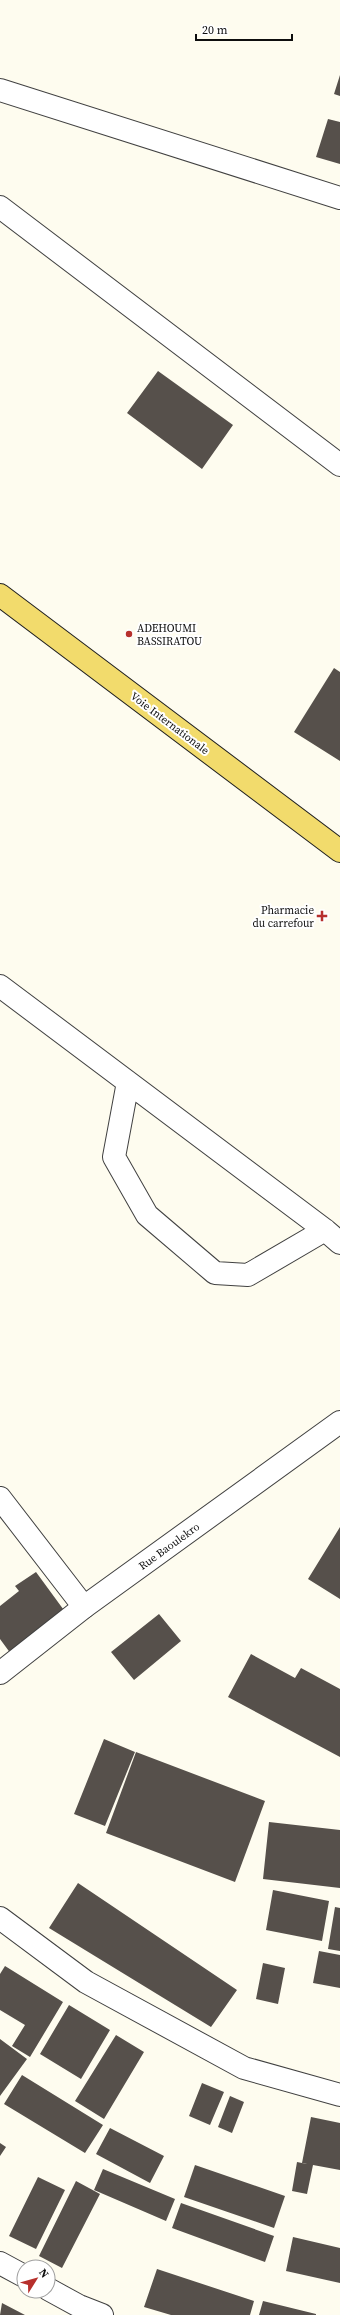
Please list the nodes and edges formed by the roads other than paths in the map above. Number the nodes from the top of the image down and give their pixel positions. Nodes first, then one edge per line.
1 (0, 90) edge
2 (340, 198) edge
3 (0, 207) edge
4 (340, 465) edge
5 (0, 595) edge
6 (340, 851) edge
7 (0, 986) edge
8 (128, 1082) junction
9 (333, 1236) edge
10 (340, 1422) edge
11 (0, 1498) edge
12 (84, 1607) junction
13 (0, 1672) edge
14 (0, 1918) edge
15 (340, 2095) edge
16 (0, 2263) edge
17 (16, 2272) edge
18 (56, 2293) edge
19 (102, 2315) edge

1 - 2 street
3 - 4 street
5 - 6 main road, Voie Internationale
7 - 8 street
8 - 9 street
8 - 9 street
10 - 12 street, Rue Baoulekro
11 - 12 street
12 - 13 street, Rue Baoulekro
14 - 15 street
16 - 17 street
18 - 19 street

